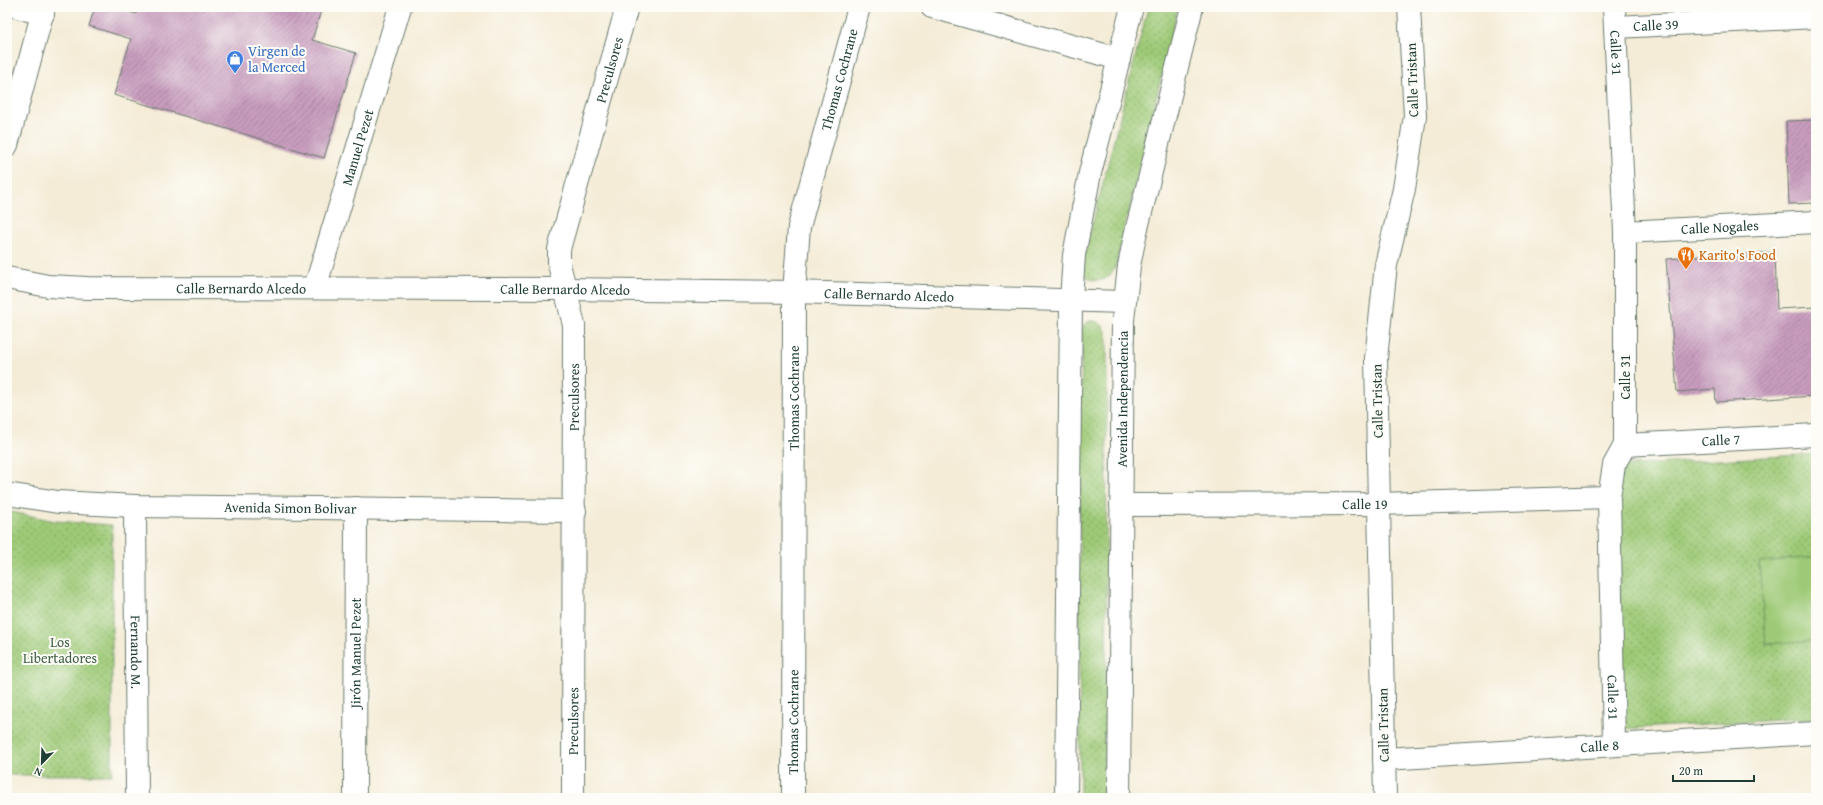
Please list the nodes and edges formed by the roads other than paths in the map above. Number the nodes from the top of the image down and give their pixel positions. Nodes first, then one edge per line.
1 (17, 7) edge
2 (400, 7) edge
3 (627, 7) edge
4 (859, 7) edge
5 (932, 7) edge
6 (1132, 7) edge
7 (1192, 7) edge
8 (1409, 7) edge
9 (43, 10) edge
10 (1615, 17) edge
11 (1816, 17) edge
12 (1119, 59) junction
13 (7, 145) edge
14 (1816, 222) edge
15 (1625, 232) junction
16 (7, 278) edge
17 (315, 288) junction
18 (566, 289) junction
19 (794, 292) junction
20 (1071, 301) junction
21 (1124, 302) junction
22 (1816, 435) edge
23 (1625, 445) junction
24 (7, 494) edge
25 (1609, 497) junction
26 (1378, 504) junction
27 (1121, 505) junction
28 (135, 506) junction
29 (356, 508) junction
30 (575, 510) junction
31 (1816, 732) edge
32 (1614, 744) junction
33 (1384, 759) junction
34 (137, 798) edge
35 (355, 798) edge
36 (573, 798) edge
37 (793, 798) edge
38 (1066, 798) edge
39 (1119, 798) edge
40 (1385, 798) edge

1 - 9 street
2 - 17 street, Manuel Pezet
3 - 18 street, Preculsores
4 - 19 street, Thomas Cochrane
5 - 12 street
6 - 12 street
7 - 21 street, Avenida Independencia
8 - 26 street, Calle Tristan
9 - 13 street
10 - 11 street, Calle 39
10 - 15 street, Calle 31
12 - 20 street
14 - 15 street, Calle Nogales
15 - 23 street, Calle 31
16 - 17 street, Calle Bernardo Alcedo
17 - 18 street, Calle Bernardo Alcedo
18 - 19 street, Calle Bernardo Alcedo
18 - 30 street, Preculsores
19 - 20 street, Calle Bernardo Alcedo
19 - 37 street, Thomas Cochrane
20 - 21 street, Calle Bernardo Alcedo
20 - 38 street
21 - 27 street, Avenida Independencia
22 - 23 street, Calle 7
23 - 25 street, Calle 31
24 - 28 street, Avenida Simon Bolivar
25 - 26 street, Calle 19
25 - 32 street, Calle 31
26 - 27 street, Calle 19
26 - 33 street, Calle Tristan
27 - 39 street, Avenida Independencia
28 - 29 street, Avenida Simon Bolivar
28 - 34 street, Fernando M.
29 - 30 street, Avenida Simon Bolivar
29 - 35 street, Jirón Manuel Pezet
30 - 36 street, Preculsores
31 - 32 street, Calle 8
32 - 33 street, Calle 8
33 - 40 street, Calle Tristan

